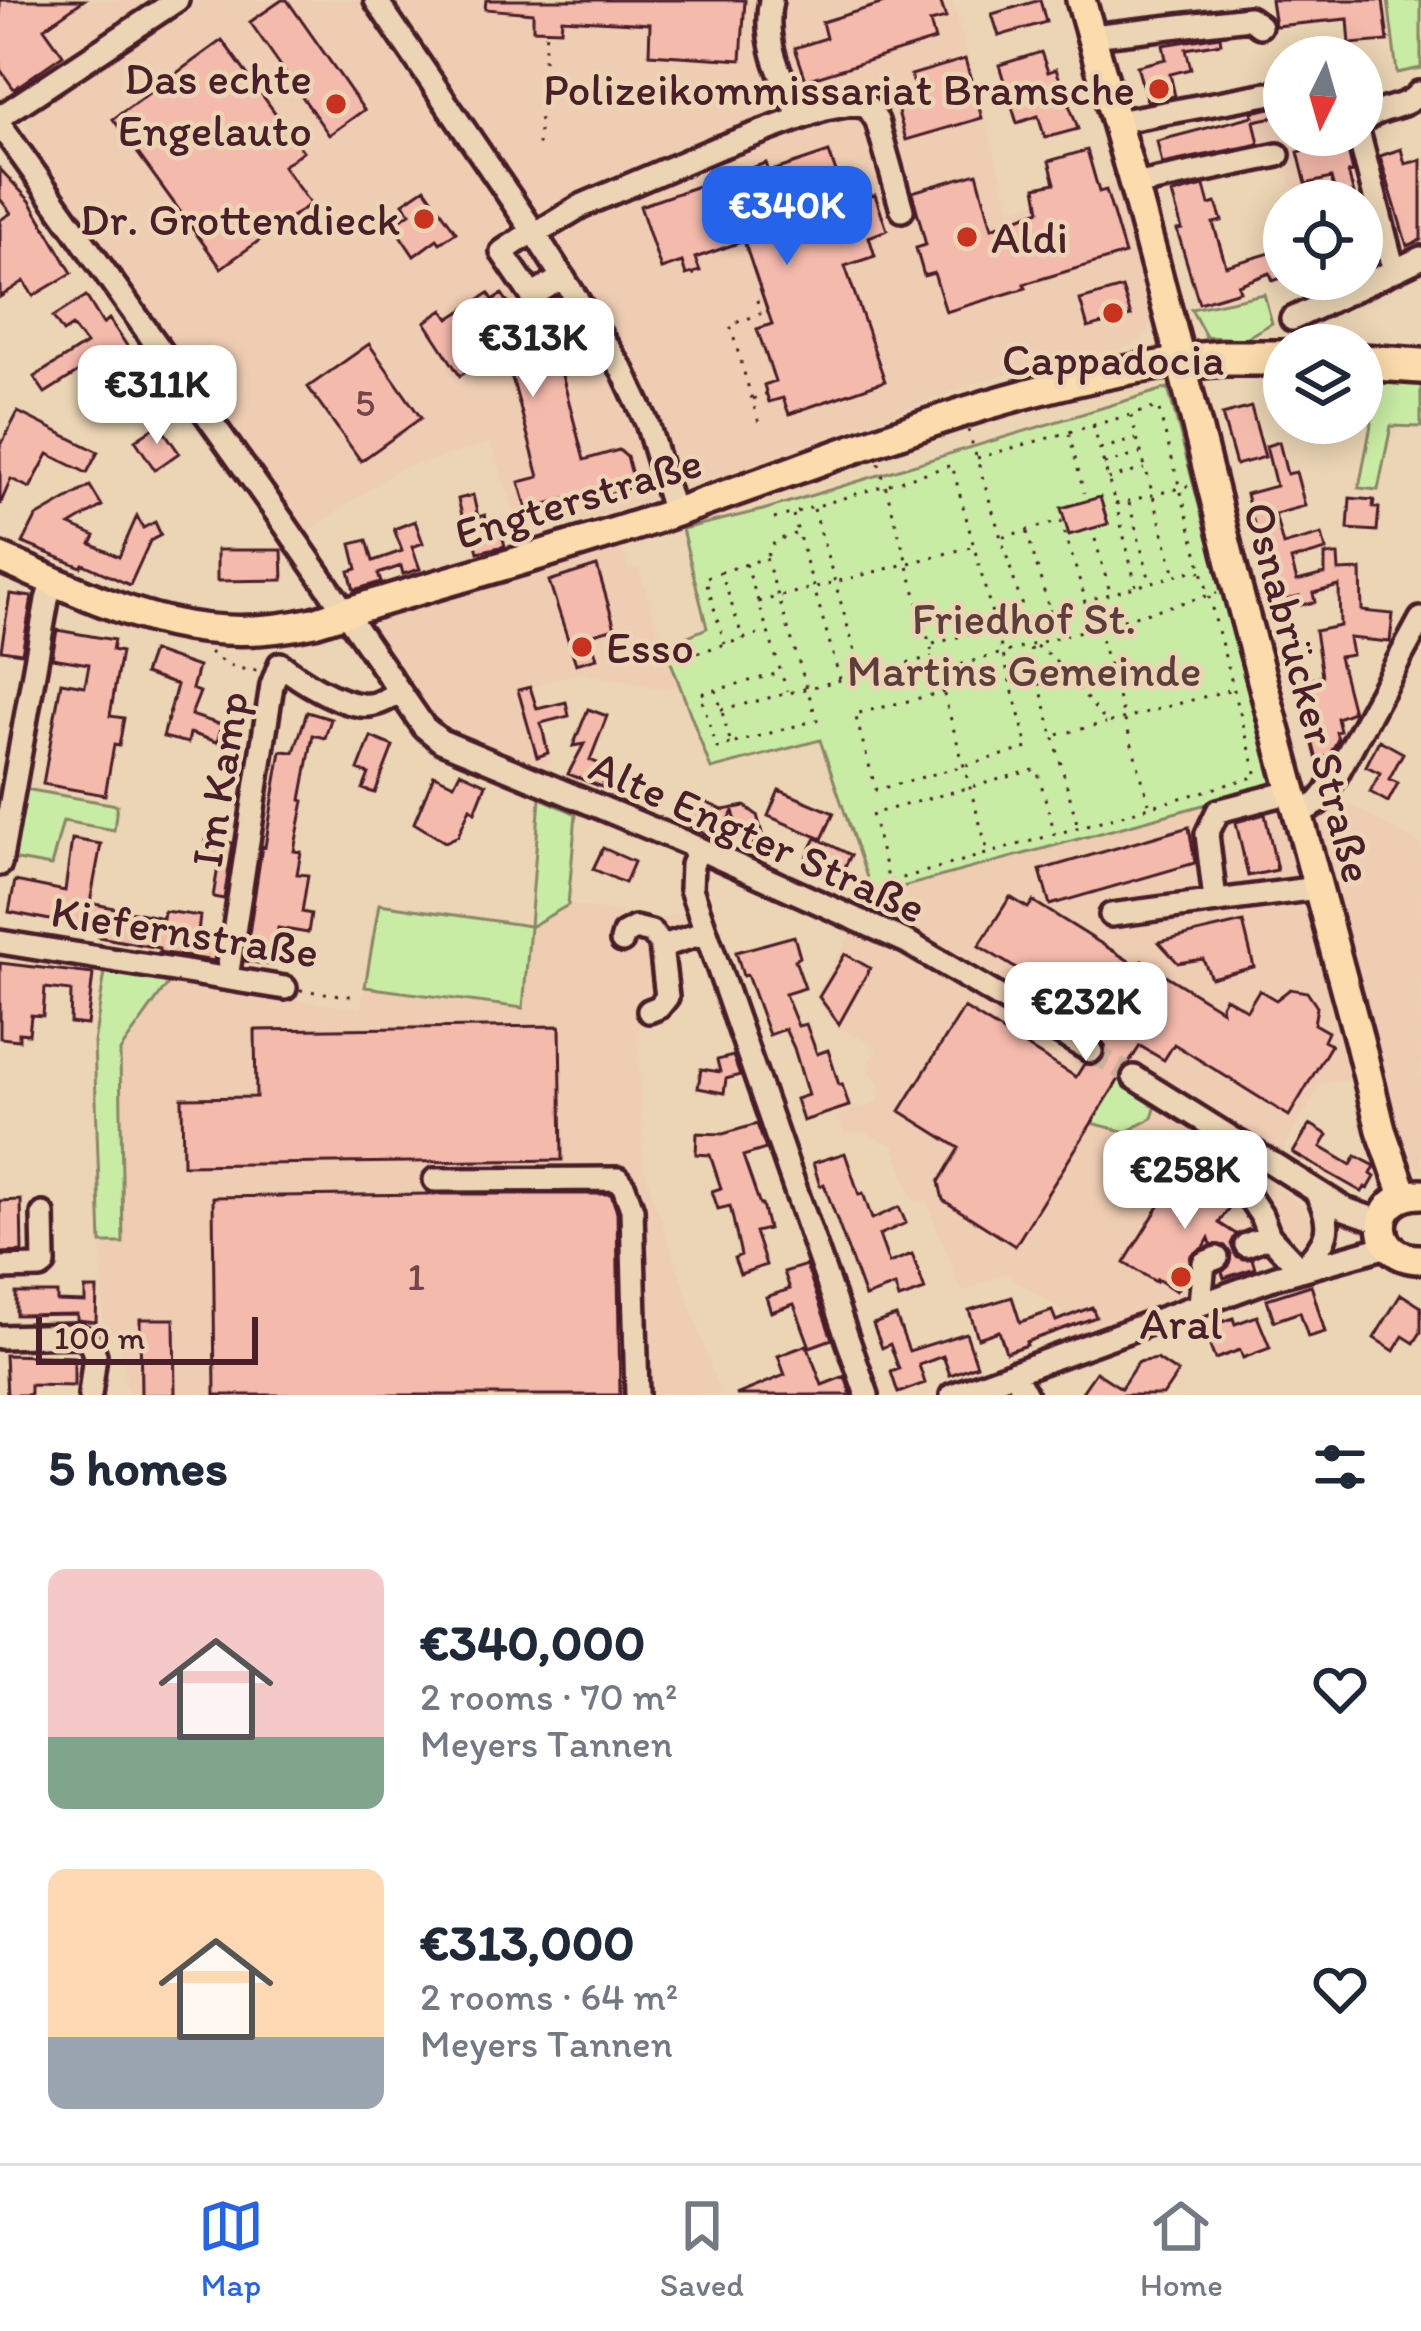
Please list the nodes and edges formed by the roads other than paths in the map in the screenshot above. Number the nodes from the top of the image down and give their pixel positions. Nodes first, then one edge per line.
1 (177, 0) edge
2 (376, 0) edge
3 (771, 0) edge
4 (1081, 0) edge
5 (1260, 26) dead end
6 (1092, 36) junction
7 (1420, 93) edge
8 (1263, 95) edge
9 (1383, 110) edge
10 (800, 117) junction
11 (0, 121) edge
12 (1116, 122) junction
13 (1273, 156) edge
14 (1364, 156) edge
15 (1135, 185) junction
16 (902, 210) dead end
17 (534, 232) junction
18 (1421, 258) edge
19 (1394, 271) junction
20 (563, 277) junction
21 (1292, 319) dead end
22 (1263, 359) edge
23 (1181, 362) junction
24 (1383, 363) edge
25 (1421, 366) edge
26 (674, 513) junction
27 (0, 558) edge
28 (53, 580) junction
29 (345, 612) junction
30 (1421, 619) edge
31 (399, 693) junction
32 (1294, 803) junction
33 (698, 849) junction
34 (0, 864) edge
35 (1317, 888) junction
36 (1215, 900) junction
37 (1111, 915) dead end
38 (706, 932) junction
39 (622, 941) dead end
40 (0, 942) edge
41 (661, 946) junction
42 (227, 978) junction
43 (285, 988) road end
44 (649, 1011) dead end
45 (1090, 1051) tunnel mouth
46 (1134, 1077) tunnel mouth
47 (1223, 1134) junction
48 (435, 1180) dead end
49 (1316, 1191) junction
50 (1413, 1195) edge
51 (44, 1214) dead end
52 (1385, 1234) junction
53 (1269, 1236) junction
54 (1246, 1245) dead end
55 (1216, 1258) dead end
56 (1421, 1258) edge
57 (0, 1268) edge
58 (1301, 1270) junction
59 (1200, 1304) junction
60 (0, 1336) edge
61 (1014, 1372) junction
62 (90, 1395) edge
63 (637, 1395) edge
64 (867, 1395) edge
65 (952, 1395) edge
66 (1026, 1395) edge

1 - 11 street
2 - 17 street
3 - 10 street
4 - 6 main road, Osnabrücker Straße
5 - 6 street
6 - 12 main road, Osnabrücker Straße
7 - 9 street
8 - 12 street
10 - 16 street
10 - 17 street
11 - 29 street, Alte Engter Straße
12 - 15 main road, Osnabrücker Straße
13 - 15 street
14 - 19 street
15 - 23 main road, Osnabrücker Straße
17 - 20 street
17 - 20 street
18 - 19 street
19 - 21 street
20 - 26 street
22 - 23 highway
23 - 26 main road, Engterstraße
23 - 32 main road, Osnabrücker Straße
24 - 25 highway
26 - 29 main road, Engterstraße
27 - 28 main road, Engterstraße
28 - 29 main road, Engterstraße
28 - 34 street
29 - 31 street, Alte Engter Straße
30 - 32 street
31 - 33 street, Alte Engter Straße
31 - 42 street, Im Kamp
32 - 35 main road, Osnabrücker Straße
32 - 36 street
33 - 38 street
33 - 45 street, Alte Engter Straße
35 - 36 street
35 - 50 main road, Osnabrücker Straße
36 - 37 street
38 - 41 street
38 - 64 street
39 - 41 street
40 - 42 street, Kiefernstraße
41 - 44 street
42 - 43 street, Kiefernstraße
46 - 47 street
47 - 49 street
47 - 53 street
48 - 63 street
49 - 52 street
49 - 58 street
50 - 52 main road
51 - 57 street
52 - 56 main road
52 - 58 street
53 - 54 street
53 - 58 street
55 - 59 street
58 - 59 street
59 - 61 street
60 - 62 street
61 - 65 street
61 - 66 street

